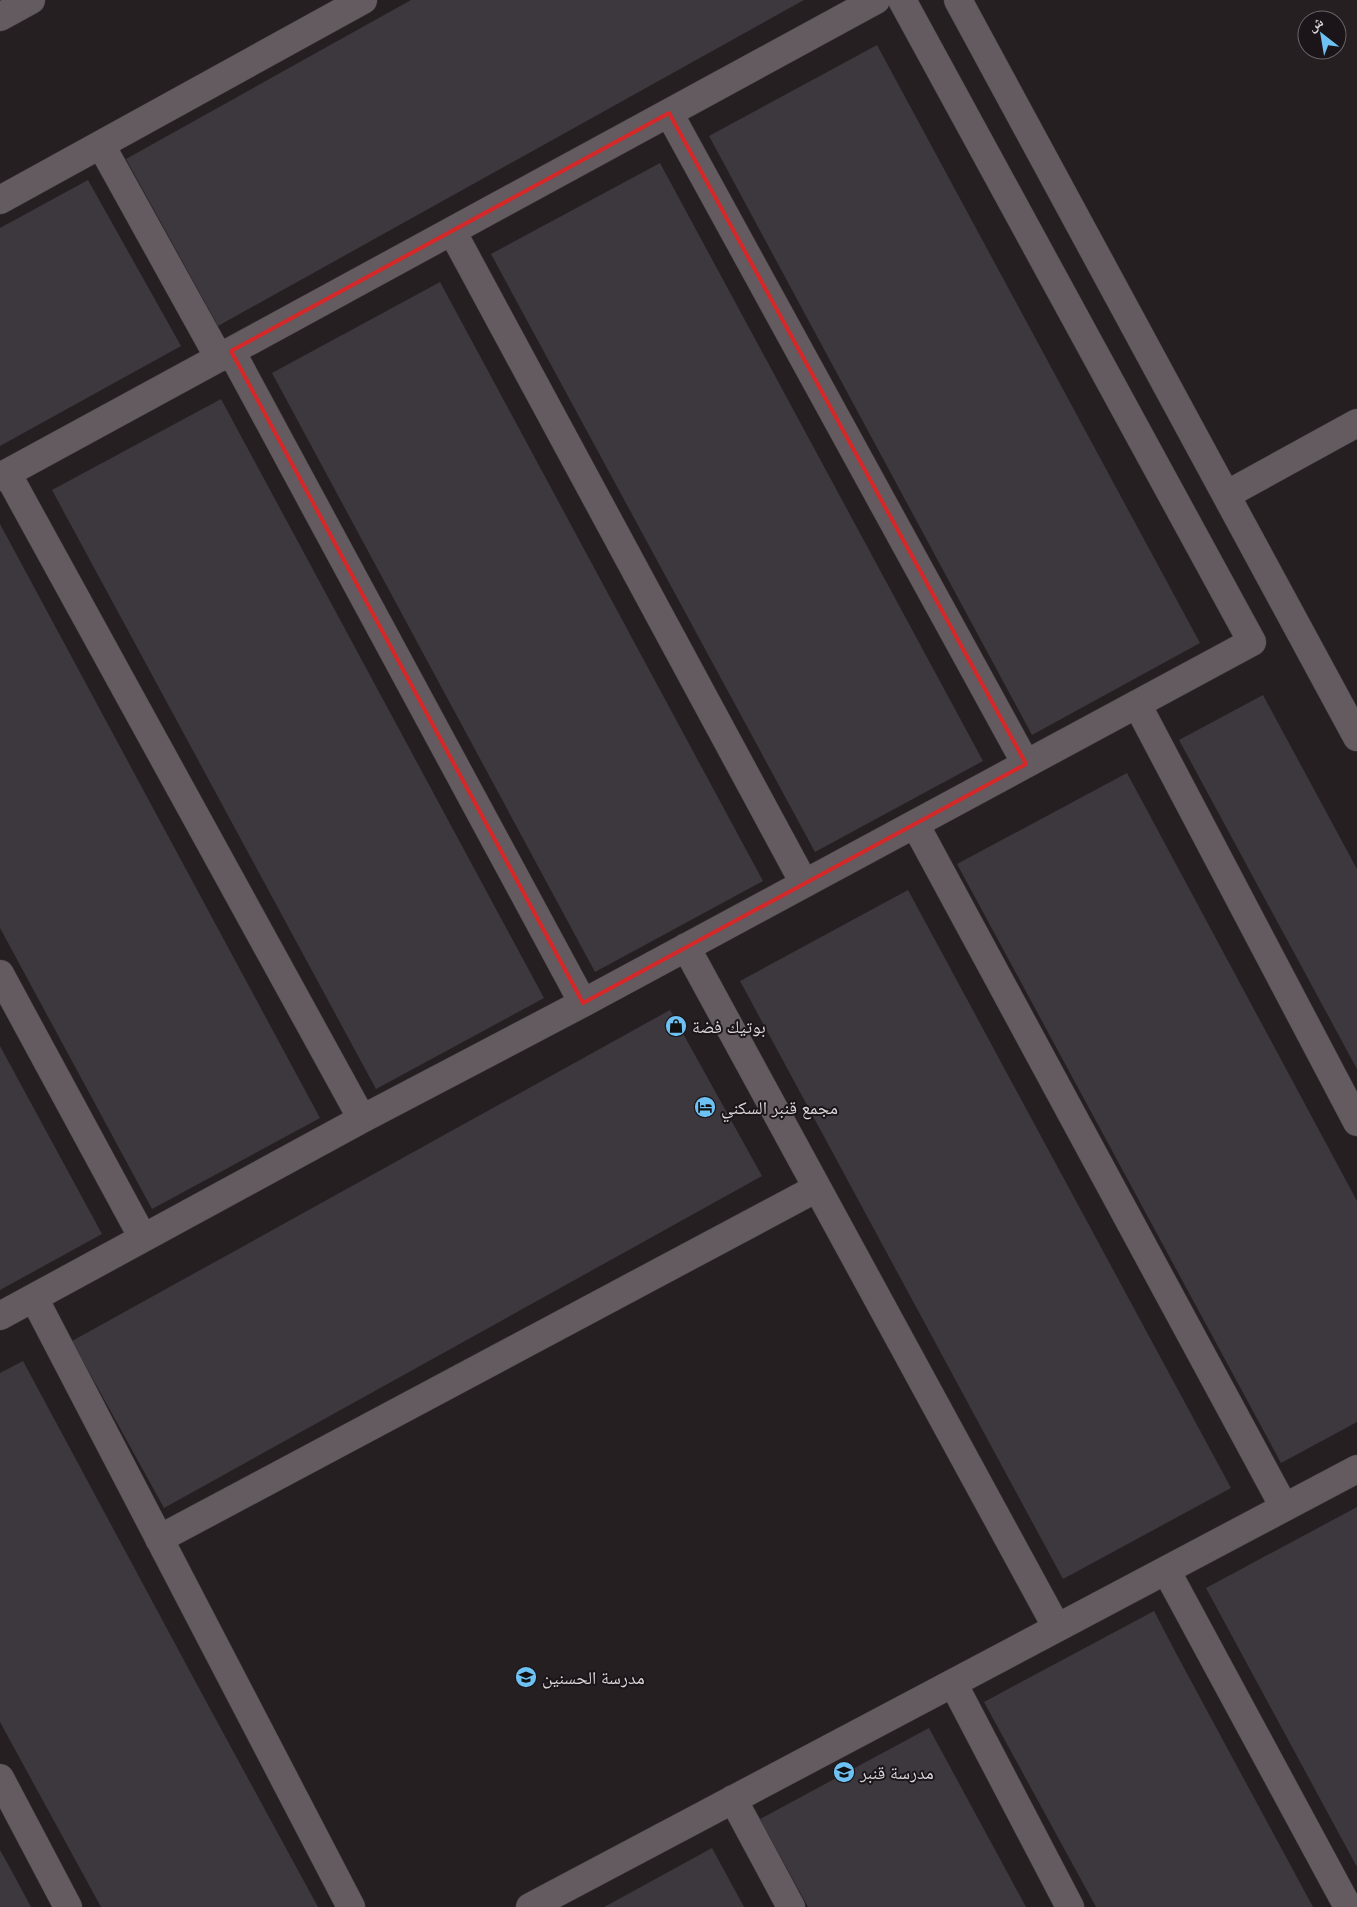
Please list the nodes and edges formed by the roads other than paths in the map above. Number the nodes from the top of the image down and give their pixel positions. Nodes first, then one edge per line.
1 (31, 0) edge
2 (363, 0) edge
3 (876, 0) edge
4 (902, 0) edge
5 (958, 0) edge
6 (0, 17) edge
7 (669, 113) junction
8 (101, 145) junction
9 (0, 200) edge
10 (452, 231) junction
11 (225, 355) junction
12 (1357, 423) edge
13 (4, 475) edge
14 (1226, 495) junction
15 (1137, 704) junction
16 (1354, 723) edge
17 (1026, 764) junction
18 (915, 824) junction
19 (804, 883) junction
20 (686, 947) junction
21 (0, 974) edge
22 (583, 1003) junction
23 (362, 1118) junction
24 (1357, 1122) edge
25 (817, 1188) junction
26 (143, 1238) junction
27 (34, 1298) junction
28 (0, 1316) edge
29 (1357, 1468) edge
30 (1284, 1507) junction
31 (160, 1539) junction
32 (1166, 1570) junction
33 (1057, 1628) junction
34 (953, 1683) junction
35 (0, 1778) edge
36 (734, 1799) junction
37 (68, 1907) edge
38 (351, 1907) edge
39 (530, 1907) edge
40 (791, 1907) edge
41 (1070, 1907) edge
42 (1348, 1907) edge

1 - 6 street
2 - 8 street
3 - 7 street
4 - 15 street
5 - 14 street
7 - 10 street
7 - 17 street
8 - 9 street
8 - 11 street
10 - 11 street
10 - 19 street
11 - 13 street
11 - 22 street
12 - 14 street
13 - 23 street
14 - 16 street
15 - 17 street
15 - 24 street
17 - 18 street
18 - 19 street
18 - 30 street
19 - 20 street
20 - 22 street
20 - 25 street
21 - 26 street
22 - 23 street
23 - 26 street
25 - 31 street
25 - 33 street
26 - 27 street
27 - 28 street
27 - 31 street
29 - 30 street
30 - 32 street
31 - 38 street
32 - 33 street
32 - 42 street
33 - 34 street
34 - 36 street
34 - 41 street
35 - 37 street
36 - 39 street
36 - 40 street

